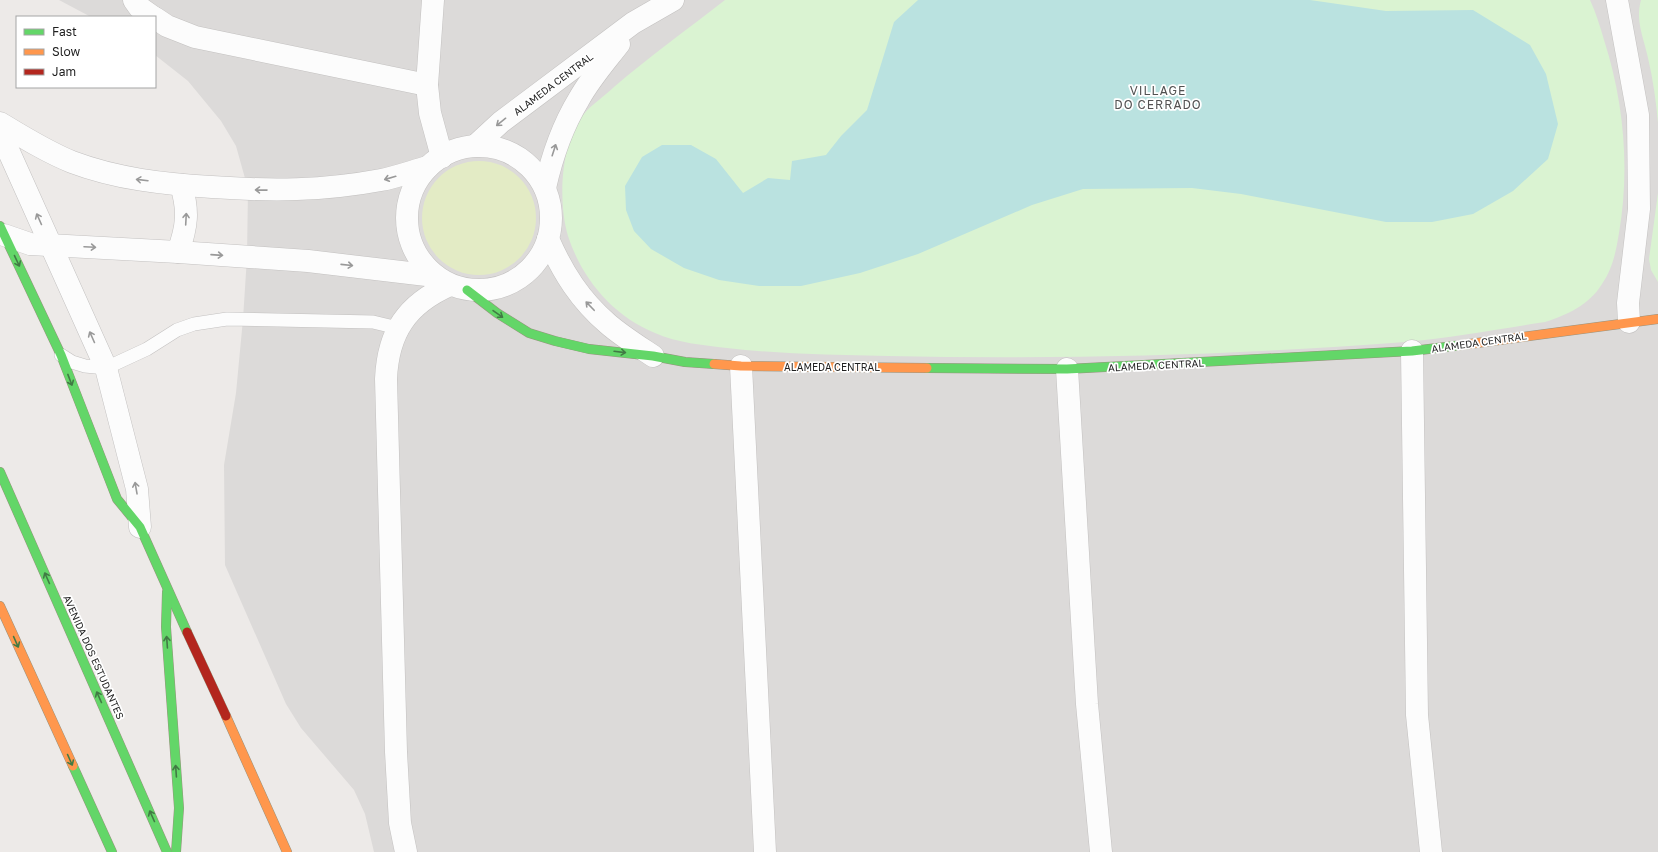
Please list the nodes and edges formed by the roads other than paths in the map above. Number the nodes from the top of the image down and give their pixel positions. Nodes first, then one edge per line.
1 (134, 0) edge
2 (433, 0) edge
3 (673, 0) edge
4 (1616, 0) edge
5 (151, 16) edge
6 (156, 19) edge
7 (633, 23) junction
8 (427, 85) junction
9 (0, 123) edge
10 (0, 132) edge
11 (474, 146) junction
12 (435, 162) junction
13 (180, 185) junction
14 (545, 188) junction
15 (2, 231) edge
16 (548, 240) junction
17 (51, 246) junction
18 (178, 252) junction
19 (451, 283) junction
20 (1658, 319) edge
21 (1629, 322) junction
22 (398, 328) junction
23 (1412, 351) junction
24 (61, 355) junction
25 (653, 356) junction
26 (741, 366) junction
27 (106, 368) junction
28 (1067, 369) junction
29 (0, 472) edge
30 (140, 527) junction
31 (167, 586) junction
32 (0, 606) edge
33 (112, 852) edge
34 (167, 852) edge
35 (176, 852) edge
36 (286, 852) edge
37 (406, 852) edge
38 (765, 852) edge
39 (1101, 852) edge
40 (1432, 852) edge

1 - 5 street
2 - 8 street
3 - 7 street, ALAMEDA CENTRAL
4 - 21 street
6 - 8 street
7 -> 11 street, ALAMEDA CENTRAL
14 -> 7 street, ALAMEDA CENTRAL
8 - 12 street
13 -> 9 street
17 -> 10 street
11 - 12 street
11 - 14 street
12 -> 13 street
12 - 19 street
18 -> 13 street
14 - 16 street
15 - 17 street
15 -> 24 street
16 - 19 street
25 -> 16 street, ALAMEDA CENTRAL
17 -> 18 street
27 -> 17 street
18 -> 19 street
19 - 22 street
19 -> 25 street, ALAMEDA CENTRAL
20 - 21 street, ALAMEDA CENTRAL
21 - 23 street, ALAMEDA CENTRAL
22 - 27 lane
22 - 37 street
23 - 28 street, ALAMEDA CENTRAL
23 - 40 street
24 - 27 lane
24 -> 30 street
25 - 26 street, ALAMEDA CENTRAL
26 - 28 street, ALAMEDA CENTRAL
26 - 38 street
30 -> 27 street
28 - 39 street
34 -> 29 street, AVENIDA DOS ESTUDANTES
30 - 31 street
35 -> 31 street
31 - 36 street
32 -> 33 street

